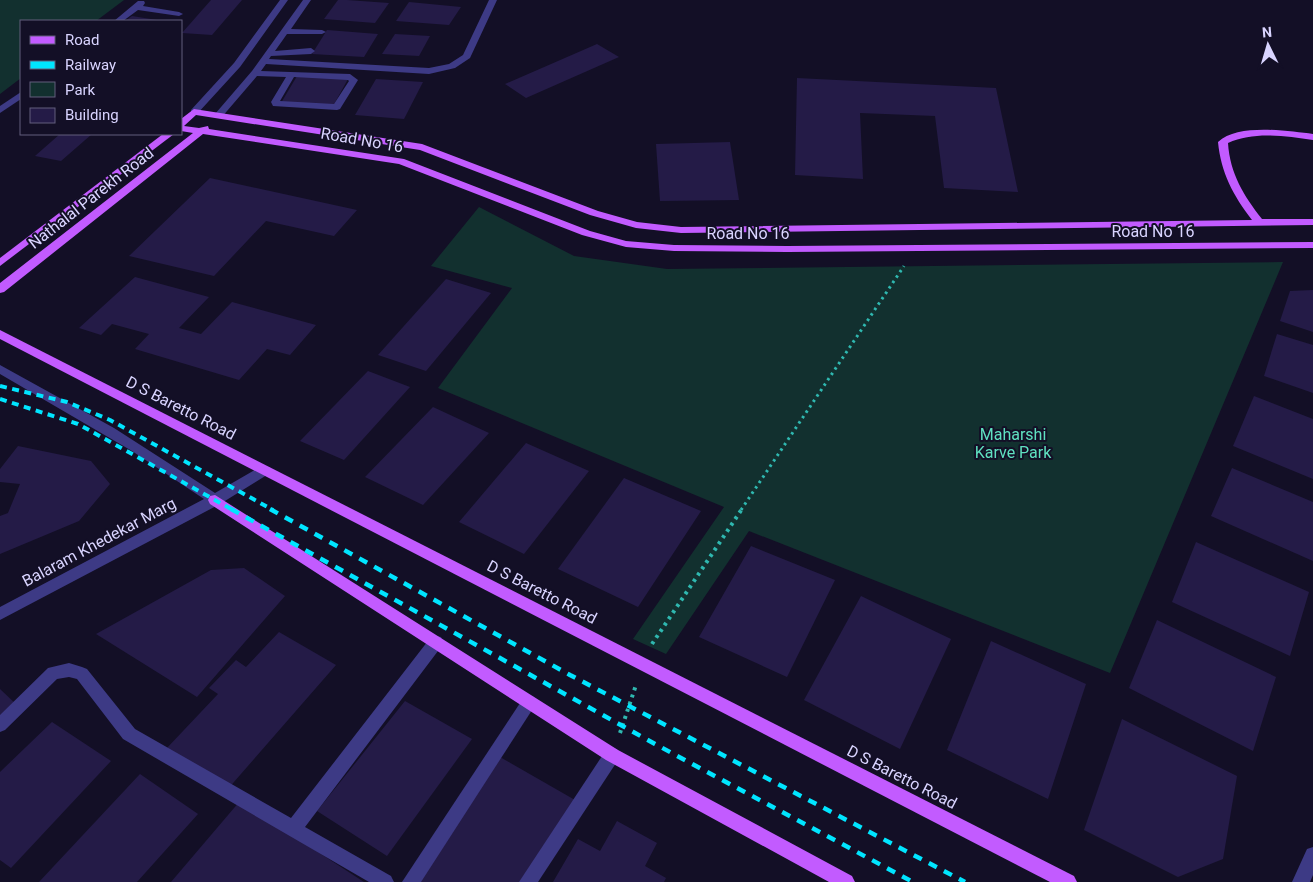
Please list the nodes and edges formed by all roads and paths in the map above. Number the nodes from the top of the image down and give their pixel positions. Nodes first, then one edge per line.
1 (144, 0) edge
2 (284, 0) edge
3 (307, 0) edge
4 (494, 0) edge
5 (136, 7) junction
6 (179, 14) dead end
7 (119, 20) edge
8 (285, 31) junction
9 (265, 58) junction
10 (255, 73) junction
11 (292, 74) junction
12 (20, 96) edge
13 (0, 110) edge
14 (194, 112) junction
15 (218, 116) junction
16 (182, 123) edge
17 (182, 128) edge
18 (201, 131) junction
19 (168, 135) edge
20 (1313, 137) edge
21 (1260, 222) junction
22 (1313, 222) edge
23 (751, 230) junction
24 (1313, 245) edge
25 (917, 247) junction
26 (755, 248) junction
27 (0, 263) edge
28 (0, 289) edge
29 (0, 334) edge
30 (0, 369) edge
31 (265, 470) junction
32 (215, 500) junction
33 (0, 614) edge
34 (436, 642) junction
35 (643, 664) junction
36 (529, 702) junction
37 (0, 725) edge
38 (612, 755) junction
39 (293, 829) junction
40 (1313, 855) edge
41 (385, 882) edge
42 (411, 882) edge
43 (528, 882) edge
44 (846, 882) edge
45 (1068, 882) edge
46 (1301, 882) edge

1 - 5 street
2 - 14 street
3 - 8 street
4 - 9 street
5 - 6 street
5 - 7 street
8 - 9 street
8 - 9 street
9 - 10 street
10 - 11 street
10 - 15 street
11 - 11 street
12 - 13 street
14 - 15 main road
14 - 16 main road
15 - 18 main road, Nathalal Parekh Road
15 - 23 main road, Road No 16
17 - 18 main road, Road No 16
18 - 26 main road, Road No 16
18 - 28 main road, Nathalal Parekh Road
19 - 27 main road, Nathalal Parekh Road
20 - 21 main road
21 - 22 main road, Road No 16
21 - 23 main road, Road No 16
23 - 26 main road
24 - 25 main road, Road No 16
25 - 26 main road, Road No 16
25 - 35 path
29 - 31 main road, D S Baretto Road
30 - 32 street
31 - 32 street, Balaram Khedekar Marg
31 - 35 main road, D S Baretto Road
32 - 33 street, Balaram Khedekar Marg
32 - 34 main road
34 - 36 main road
34 - 39 street
35 - 38 path
35 - 45 main road, D S Baretto Road
36 - 38 main road
36 - 42 street
37 - 39 street
38 - 43 street
38 - 44 main road
39 - 41 street
40 - 46 street

